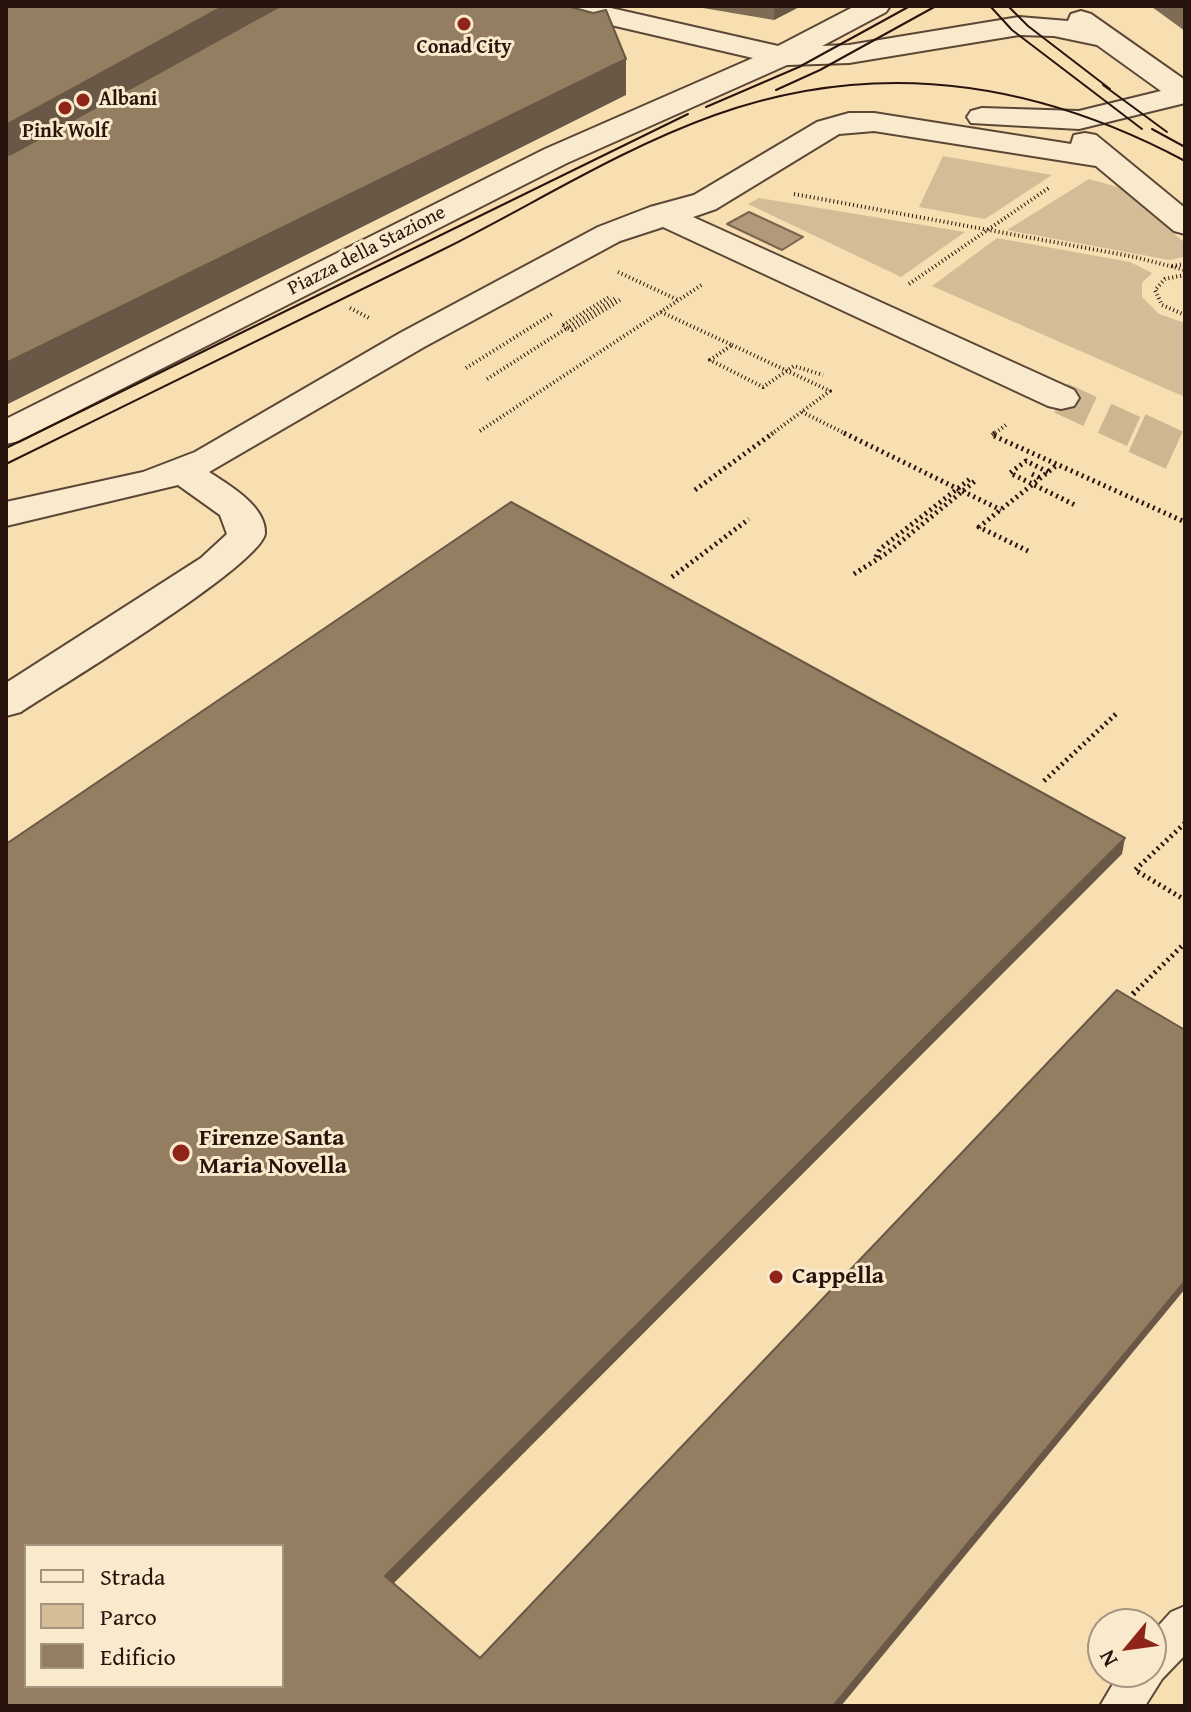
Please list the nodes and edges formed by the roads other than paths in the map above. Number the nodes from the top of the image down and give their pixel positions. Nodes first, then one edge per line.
1 (876, 6) edge
2 (1064, 6) edge
3 (555, 14) edge
4 (1106, 38) junction
5 (782, 56) junction
6 (733, 79) junction
7 (1184, 94) edge
8 (1000, 117) junction
9 (1108, 159) junction
10 (661, 214) junction
11 (1185, 224) edge
12 (1061, 398) tunnel mouth
13 (6, 433) edge
14 (182, 471) junction
15 (6, 514) edge
16 (6, 702) edge
17 (1185, 1625) edge
18 (1167, 1646) edge
19 (1133, 1688) edge
20 (1120, 1706) edge

1 - 5 street, Piazza della Stazione
2 - 4 street, Piazza della Stazione
3 - 5 street, Piazza della Stazione
3 - 6 street
4 - 5 street, Piazza della Stazione
4 - 7 street, Piazza della Stazione
5 - 6 street, Piazza della Stazione
6 - 13 street, Piazza della Stazione
7 - 8 street, Piazza della Stazione
8 - 9 street, Piazza della Stazione
8 - 10 street, Piazza della Stazione
9 - 10 street, Piazza della Stazione
9 - 11 street, Piazza della Stazione
10 - 12 street
10 - 14 street, Piazza della Stazione
14 - 15 street, Piazza della Stazione
14 - 16 street
17 - 18 lane
19 - 20 lane

